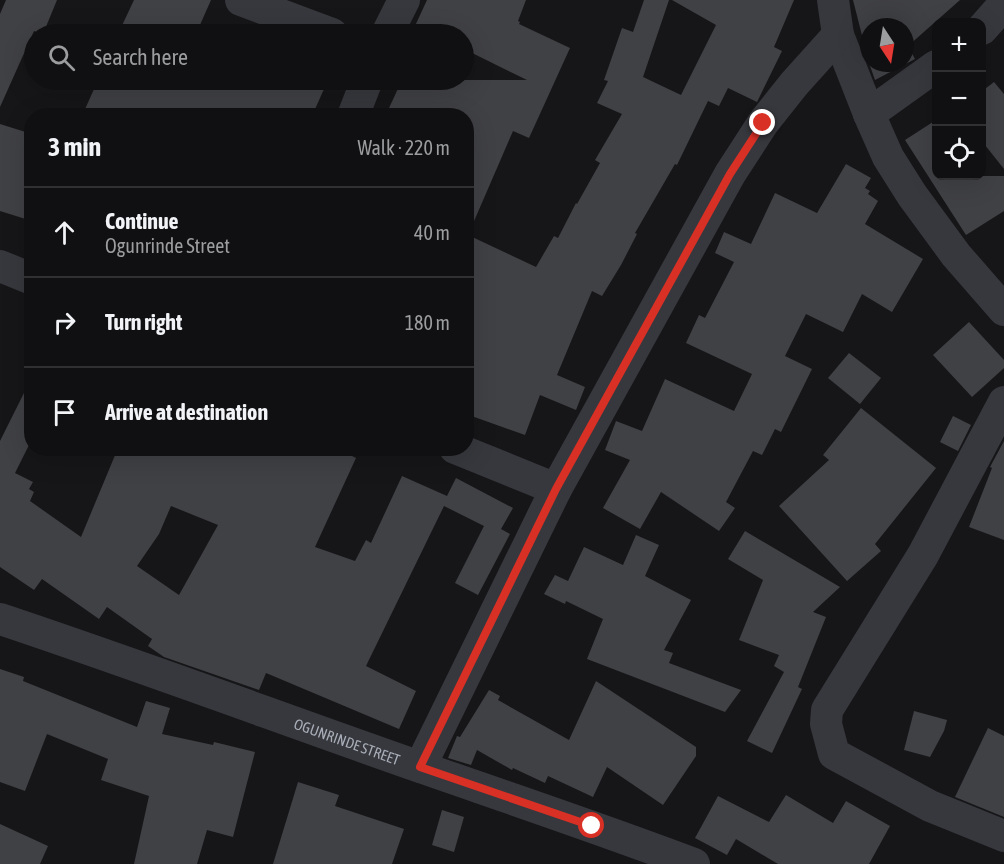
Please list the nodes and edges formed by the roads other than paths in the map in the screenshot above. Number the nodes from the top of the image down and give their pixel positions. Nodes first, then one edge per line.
1 (241, 0) edge
2 (404, 0) edge
3 (834, 0) edge
4 (1004, 4) edge
5 (305, 24) edge
6 (392, 24) edge
7 (986, 24) edge
8 (838, 35) junction
9 (932, 69) edge
10 (363, 90) edge
11 (356, 108) edge
12 (869, 114) junction
13 (0, 266) edge
14 (24, 276) edge
15 (1004, 310) edge
16 (1004, 402) edge
17 (474, 456) edge
18 (556, 489) junction
19 (0, 619) edge
20 (420, 767) junction
21 (1004, 836) edge
22 (694, 864) edge

1 - 5 street
2 - 6 street
3 - 8 street
4 - 7 street
8 - 12 street
8 - 18 street
9 - 12 street
10 - 11 street
12 - 15 street
13 - 14 street
16 - 21 street
17 - 18 street
18 - 20 street
19 - 20 street, OGUNRINDE STREET
20 - 22 street, OGUNRINDE STREET

